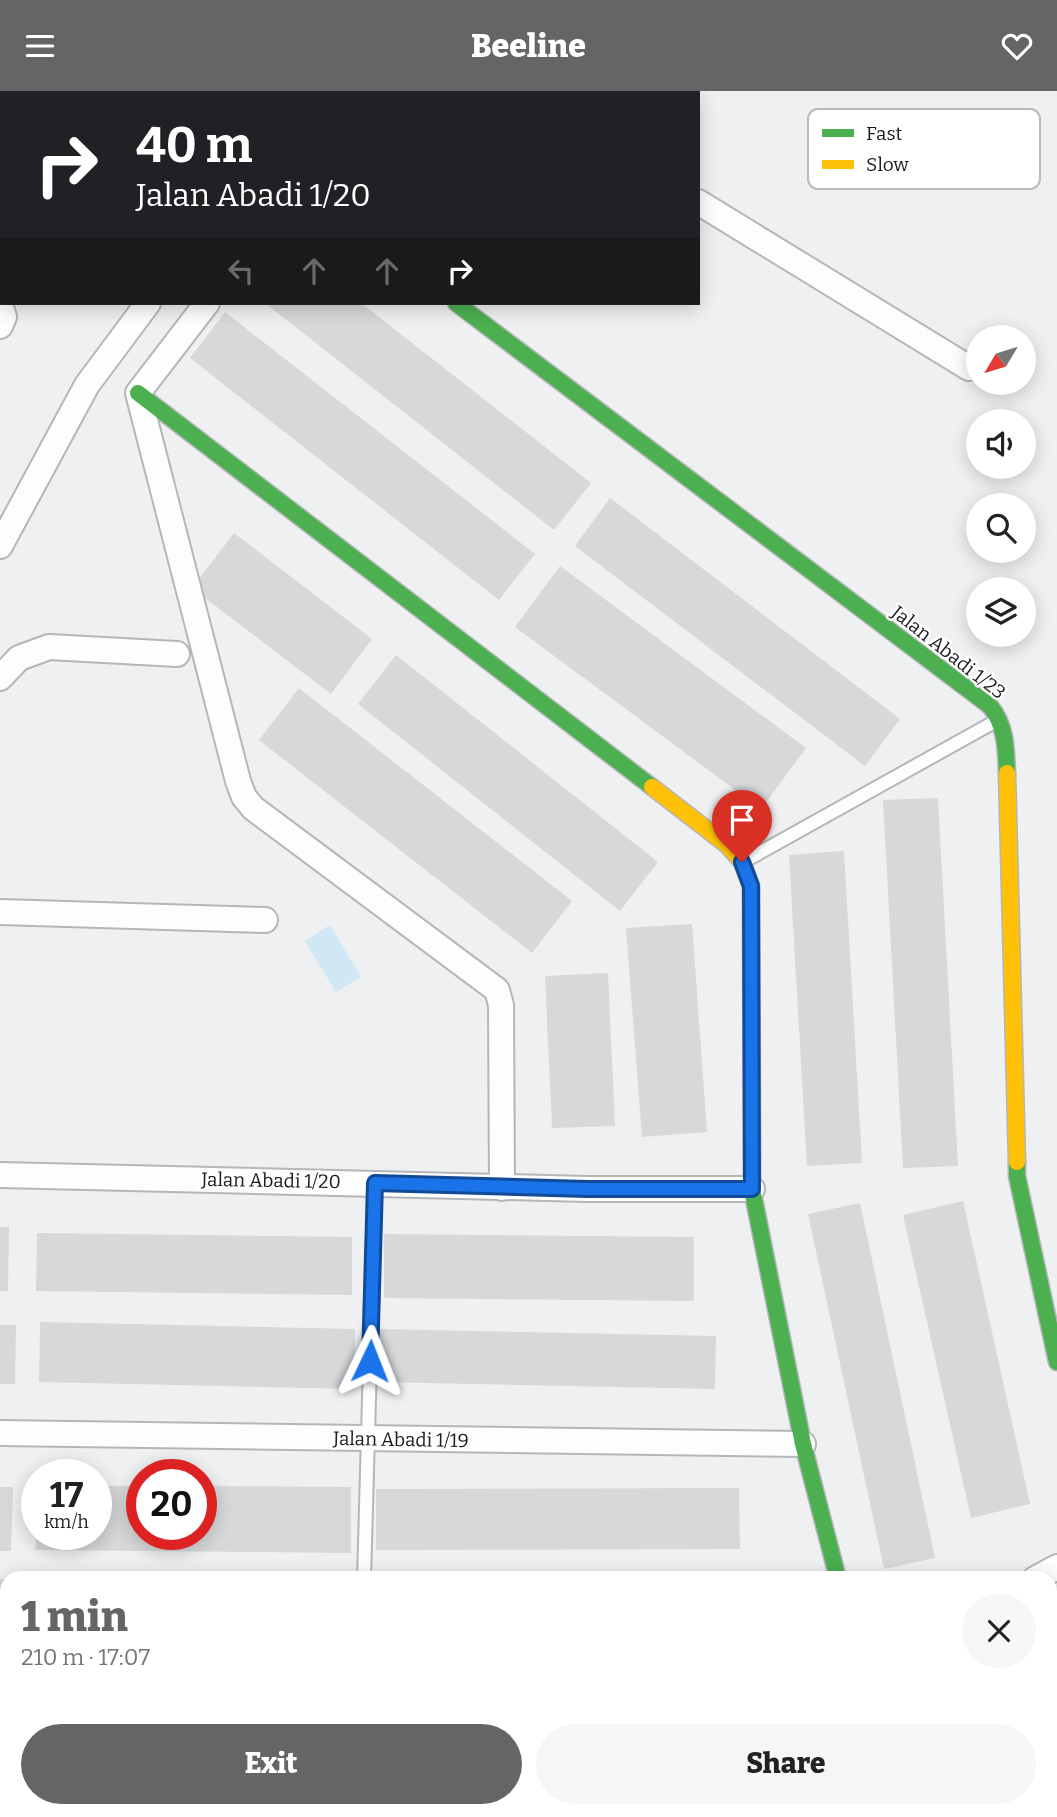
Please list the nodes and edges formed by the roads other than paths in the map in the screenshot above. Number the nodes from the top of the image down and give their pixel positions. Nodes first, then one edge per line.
1 (700, 203) edge
2 (1, 305) edge
3 (146, 305) edge
4 (205, 305) edge
5 (459, 305) edge
6 (0, 326) edge
7 (966, 366) edge
8 (138, 393) junction
9 (0, 546) edge
10 (177, 654) dead end
11 (0, 678) edge
12 (1000, 719) junction
13 (742, 862) junction
14 (0, 912) edge
15 (265, 920) dead end
16 (0, 1175) edge
17 (375, 1183) junction
18 (502, 1188) junction
19 (752, 1189) junction
20 (1057, 1362) edge
21 (0, 1433) edge
22 (368, 1438) junction
23 (803, 1444) junction
24 (364, 1571) edge
25 (836, 1571) edge

1 - 7 street
2 - 6 street
3 - 9 street
4 - 8 street
5 - 12 street, Jalan Abadi 1/23
8 - 13 street
8 - 18 street
10 - 11 street
12 - 13 lane
12 - 20 street, Jalan Abadi 1/23
13 - 19 street
14 - 15 street
16 - 17 street, Jalan Abadi 1/20
17 - 18 street, Jalan Abadi 1/20
17 - 22 lane
18 - 19 street, Jalan Abadi 1/20
19 - 23 street
21 - 22 street, Jalan Abadi 1/19
22 - 23 street, Jalan Abadi 1/19
22 - 24 lane
23 - 25 street

